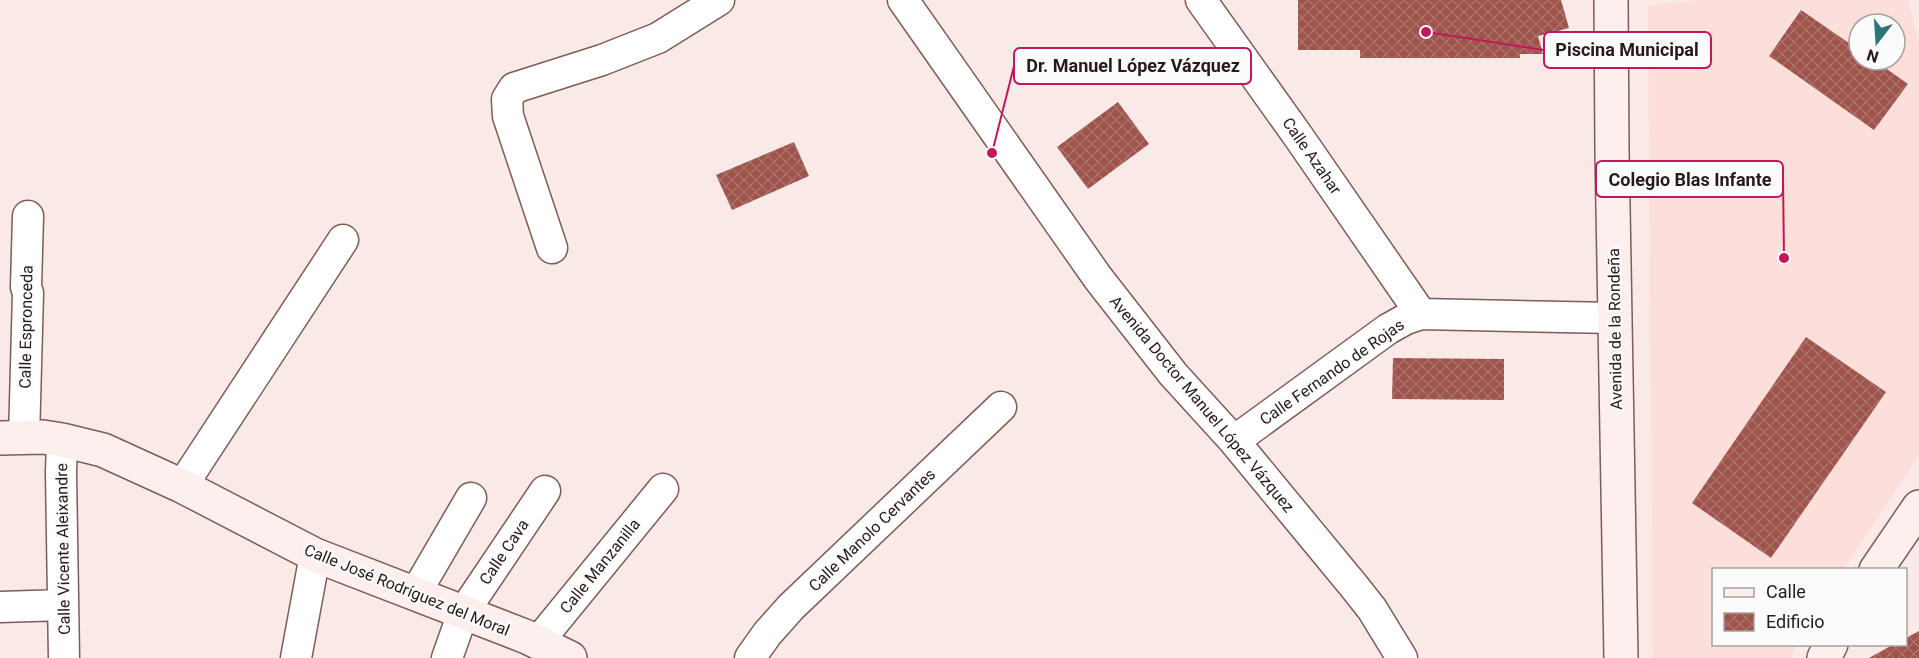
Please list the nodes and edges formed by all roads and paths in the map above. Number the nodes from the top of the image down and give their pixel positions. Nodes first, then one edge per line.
1 (719, 0) edge
2 (1201, 0) edge
3 (1611, 0) edge
4 (914, 4) edge
5 (28, 216) dead end
6 (343, 240) dead end
7 (552, 248) dead end
8 (1421, 314) junction
9 (1614, 318) junction
10 (1001, 407) dead end
11 (12, 438) edge
12 (63, 440) junction
13 (1234, 441) junction
14 (182, 486) junction
15 (663, 489) dead end
16 (544, 491) dead end
17 (471, 498) dead end
18 (1919, 507) edge
19 (315, 555) junction
20 (1877, 568) edge
21 (415, 594) junction
22 (63, 605) junction
23 (0, 607) edge
24 (463, 613) junction
25 (538, 642) junction
26 (64, 658) edge
27 (296, 658) edge
28 (447, 658) edge
29 (570, 658) edge
30 (750, 658) edge
31 (1402, 658) edge
32 (1621, 658) edge

1 - 7 street
2 - 8 street, Calle Azahar
3 - 9 street, Avenida de la Rondeña
4 - 13 street, Avenida Doctor Manuel López Vázquez
5 - 11 street, Calle Espronceda
6 - 14 street
8 - 9 street, Calle Fernando de Rojas
8 - 13 street, Calle Fernando de Rojas
9 - 32 street, Avenida de la Rondeña
10 - 30 street, Calle Manolo Cervantes
11 - 12 street, Calle José Rodríguez del Moral
12 - 14 street, Calle José Rodríguez del Moral
12 - 22 street, Calle Vicente Aleixandre
13 - 31 street, Avenida Doctor Manuel López Vázquez
14 - 19 street, Calle José Rodríguez del Moral
15 - 25 street, Calle Manzanilla
16 - 24 street, Calle Cava
17 - 21 street
18 - 20 street
19 - 21 street, Calle José Rodríguez del Moral
19 - 27 street
21 - 24 street, Calle José Rodríguez del Moral
22 - 23 street
22 - 26 street, Calle Vicente Aleixandre
24 - 25 street, Calle José Rodríguez del Moral
24 - 28 street, Calle Cava
25 - 29 street, Calle José Rodríguez del Moral

